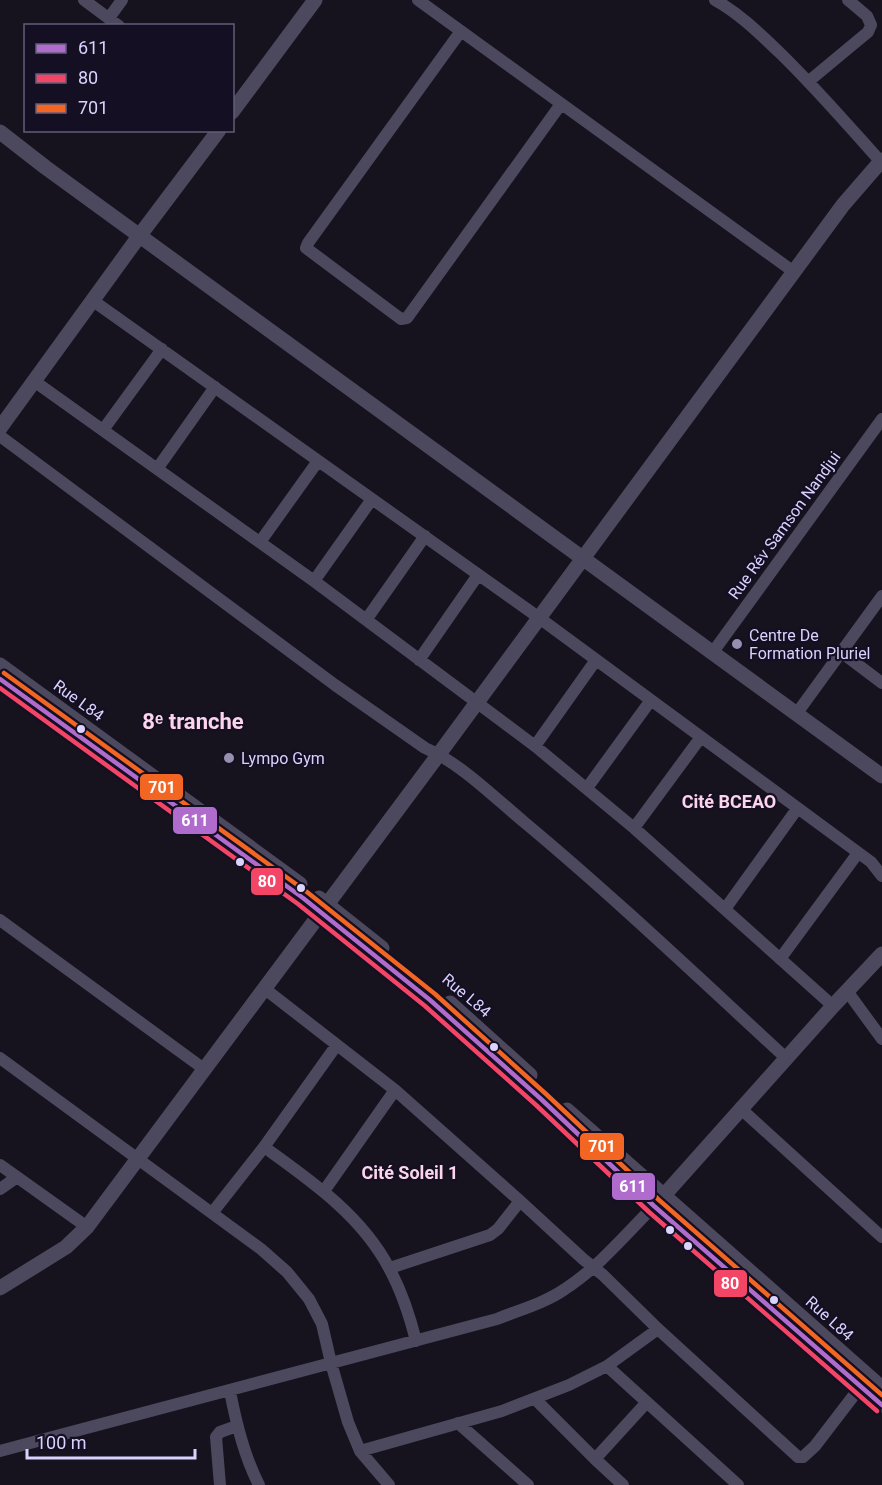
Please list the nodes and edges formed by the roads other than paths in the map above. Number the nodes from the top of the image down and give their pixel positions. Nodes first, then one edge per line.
1 (84, 0) edge
2 (122, 0) edge
3 (315, 0) edge
4 (418, 0) edge
5 (716, 0) edge
6 (848, 0) edge
7 (114, 22) edge
8 (461, 31) junction
9 (809, 81) junction
10 (561, 104) junction
11 (234, 109) edge
12 (0, 132) edge
13 (217, 132) edge
14 (881, 161) edge
15 (140, 235) junction
16 (794, 272) junction
17 (92, 300) junction
18 (162, 349) junction
19 (34, 381) junction
20 (215, 387) junction
21 (882, 418) edge
22 (0, 428) edge
23 (103, 430) junction
24 (0, 435) edge
25 (318, 461) junction
26 (157, 469) junction
27 (372, 499) junction
28 (425, 536) junction
29 (260, 542) junction
30 (583, 557) junction
31 (478, 575) junction
32 (314, 581) junction
33 (881, 598) edge
34 (538, 617) junction
35 (366, 620) junction
36 (713, 652) junction
37 (841, 652) junction
38 (419, 660) junction
39 (596, 660) junction
40 (0, 664) edge
41 (0, 679) edge
42 (882, 683) edge
43 (651, 700) junction
44 (477, 702) junction
45 (797, 713) junction
46 (701, 737) junction
47 (536, 746) junction
48 (439, 754) junction
49 (882, 776) edge
50 (587, 788) junction
51 (797, 809) junction
52 (634, 828) junction
53 (858, 853) junction
54 (882, 876) edge
55 (324, 908) junction
56 (725, 909) junction
57 (0, 920) edge
58 (882, 954) edge
59 (780, 959) junction
60 (265, 989) junction
61 (847, 991) junction
62 (833, 1006) junction
63 (882, 1039) edge
64 (336, 1046) junction
65 (0, 1058) edge
66 (786, 1058) junction
67 (204, 1069) junction
68 (395, 1090) junction
69 (740, 1108) junction
70 (264, 1147) junction
71 (137, 1160) junction
72 (0, 1165) edge
73 (17, 1177) junction
74 (0, 1189) edge
75 (324, 1191) junction
76 (659, 1200) junction
77 (520, 1201) junction
78 (212, 1213) junction
79 (87, 1227) junction
80 (882, 1237) edge
81 (593, 1267) junction
82 (390, 1268) junction
83 (0, 1288) edge
84 (658, 1329) junction
85 (416, 1341) junction
86 (331, 1363) junction
87 (607, 1366) junction
88 (861, 1386) junction
89 (882, 1388) edge
90 (230, 1391) junction
91 (535, 1399) junction
92 (647, 1402) junction
93 (882, 1405) edge
94 (458, 1423) junction
95 (237, 1426) junction
96 (0, 1451) edge
97 (360, 1451) junction
98 (595, 1459) junction
99 (220, 1485) edge
100 (259, 1485) edge
101 (388, 1485) edge
102 (528, 1485) edge
103 (623, 1485) edge
104 (738, 1485) edge

1 - 7 street
2 - 7 street
3 - 11 street
4 - 8 street
5 - 9 street
6 - 9 street
8 - 10 street
8 - 10 street
9 - 14 street
10 - 16 street
12 - 15 street
13 - 15 street
14 - 16 street
15 - 17 street
15 - 30 street
16 - 30 street
17 - 18 street
17 - 19 street
18 - 20 street
18 - 23 street
19 - 22 street
19 - 23 street
20 - 25 street
20 - 26 street
21 - 36 street, Rue Rév Samson Nandjui
23 - 26 street
24 - 48 street
25 - 27 street
25 - 29 street
26 - 29 street
27 - 28 street
27 - 32 street
28 - 31 street
28 - 35 street
29 - 32 street
30 - 34 street
30 - 36 street
31 - 34 street
31 - 38 street
32 - 35 street
33 - 37 street
34 - 39 street
34 - 44 street
35 - 38 street
36 - 45 street
37 - 42 street
37 - 45 street
38 - 44 street
39 - 43 street
39 - 47 street
40 - 55 street, Rue L84
41 - 55 street, Rue L84
43 - 46 street
43 - 50 street
44 - 47 street
44 - 48 street
45 - 49 street
46 - 51 street
46 - 52 street
47 - 50 street
48 - 55 street
48 - 66 street
50 - 52 street
51 - 53 street
51 - 56 street
52 - 56 street
53 - 54 street
53 - 59 street
55 - 60 street
55 - 76 street, Rue L84
56 - 59 street
57 - 67 street
58 - 61 street
59 - 62 street
60 - 64 street
60 - 67 street
61 - 62 street
61 - 63 street
62 - 66 street
64 - 68 street
64 - 70 street
65 - 71 street
66 - 69 street
67 - 71 street
68 - 75 street
68 - 77 street
69 - 76 street
69 - 80 street
70 - 75 street
70 - 78 street
71 - 78 street
71 - 79 street
72 - 73 street
73 - 74 street
73 - 79 street
75 - 82 street
76 - 81 street
76 - 88 street, Rue L84
76 - 89 street, Rue L84
77 - 81 street
77 - 82 street
78 - 86 street
79 - 83 street
81 - 84 street
81 - 85 street
82 - 85 street
84 - 87 street
84 - 88 street
85 - 86 street
86 - 90 street
86 - 97 street
87 - 91 street
87 - 92 street
88 - 93 street, Rue L84
90 - 95 street
90 - 96 street
91 - 94 street
91 - 98 street
92 - 98 street
92 - 104 street
94 - 97 street
94 - 102 street
95 - 99 street
95 - 100 street
97 - 101 street
98 - 103 street

